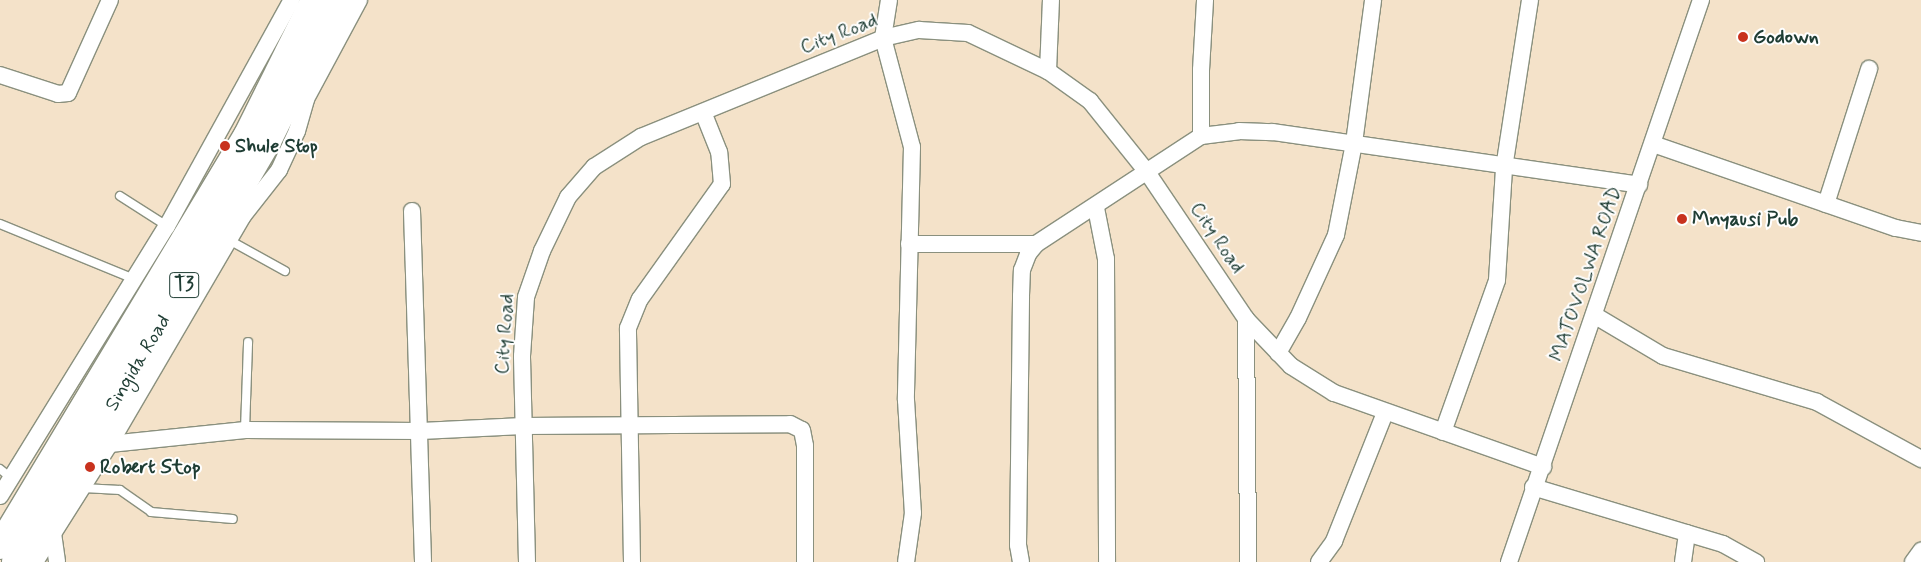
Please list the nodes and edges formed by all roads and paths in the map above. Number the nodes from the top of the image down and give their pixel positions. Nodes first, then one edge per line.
1 (110, 0) edge
2 (292, 0) edge
3 (314, 0) edge
4 (338, 0) edge
5 (359, 0) edge
6 (889, 0) edge
7 (1052, 0) edge
8 (1205, 0) edge
9 (1373, 0) edge
10 (1530, 0) edge
11 (1701, 0) edge
12 (883, 38) junction
13 (1869, 69) dead end
14 (1048, 71) junction
15 (0, 75) edge
16 (703, 112) junction
17 (1201, 136) junction
18 (1354, 143) junction
19 (1653, 144) junction
20 (1504, 168) junction
21 (1147, 172) junction
22 (1638, 185) junction
23 (120, 196) dead end
24 (1826, 204) junction
25 (1096, 208) junction
26 (412, 211) dead end
27 (167, 226) junction
28 (1, 227) edge
29 (1921, 233) edge
30 (229, 240) junction
31 (909, 244) junction
32 (1036, 244) junction
33 (285, 271) dead end
34 (134, 279) junction
35 (1594, 315) junction
36 (1246, 319) junction
37 (248, 342) dead end
38 (1278, 353) junction
39 (1386, 413) junction
40 (629, 425) junction
41 (523, 426) junction
42 (245, 430) junction
43 (421, 431) junction
44 (1442, 432) junction
45 (89, 440) junction
46 (1921, 459) edge
47 (1543, 467) junction
48 (6, 474) edge
49 (1533, 487) junction
50 (81, 488) junction
51 (0, 496) edge
52 (233, 518) dead end
53 (53, 533) junction
54 (1687, 533) junction
55 (0, 546) edge
56 (1921, 551) edge
57 (15, 562) edge
58 (35, 562) edge
59 (57, 562) edge
60 (423, 562) edge
61 (527, 562) edge
62 (632, 562) edge
63 (805, 562) edge
64 (906, 562) edge
65 (1021, 562) edge
66 (1107, 562) edge
67 (1248, 562) edge
68 (1319, 562) edge
69 (1509, 562) edge
70 (1683, 562) edge
71 (1756, 562) edge
72 (1913, 562) edge

1 - 15 street
2 - 27 street
3 - 45 highway, Singida Road / T3
4 - 45 highway, Singida Road / T3
5 - 30 street
6 - 12 street
7 - 14 street
8 - 17 street
9 - 18 street
10 - 20 street
11 - 19 street, MATOVOLWA ROAD
12 - 14 street, City Road
12 - 16 street, City Road
12 - 31 street
13 - 24 street
14 - 21 street, City Road
16 - 40 street
16 - 41 street, City Road
17 - 18 street
17 - 21 street
18 - 20 street
18 - 38 street
19 - 22 street, MATOVOLWA ROAD
19 - 24 street
20 - 22 street
20 - 44 street
21 - 25 street
21 - 36 street, City Road
22 - 35 street, MATOVOLWA ROAD
23 - 27 lane
24 - 29 street
25 - 32 street
25 - 66 street
26 - 43 street
27 - 34 street
28 - 34 lane
30 - 33 lane
30 - 45 street
31 - 32 street
31 - 64 street
32 - 65 street
34 - 48 street
35 - 46 street
35 - 47 street, MATOVOLWA ROAD
36 - 38 street, City Road
36 - 67 street
37 - 42 lane
38 - 39 street, City Road
39 - 44 street, City Road
39 - 68 street
40 - 41 street
40 - 62 street
40 - 63 street
41 - 43 street
41 - 61 street, City Road
42 - 43 street
42 - 45 street
43 - 60 street
44 - 47 street, City Road
45 - 50 street
45 - 55 highway, Singida Road / T3
45 - 57 highway, Singida Road / T3
47 - 49 street, MATOVOLWA ROAD
48 - 51 street
49 - 54 street
49 - 69 street, MATOVOLWA ROAD
50 - 52 lane
50 - 53 street
53 - 58 street
53 - 59 street
54 - 70 street
54 - 71 street
56 - 72 street

